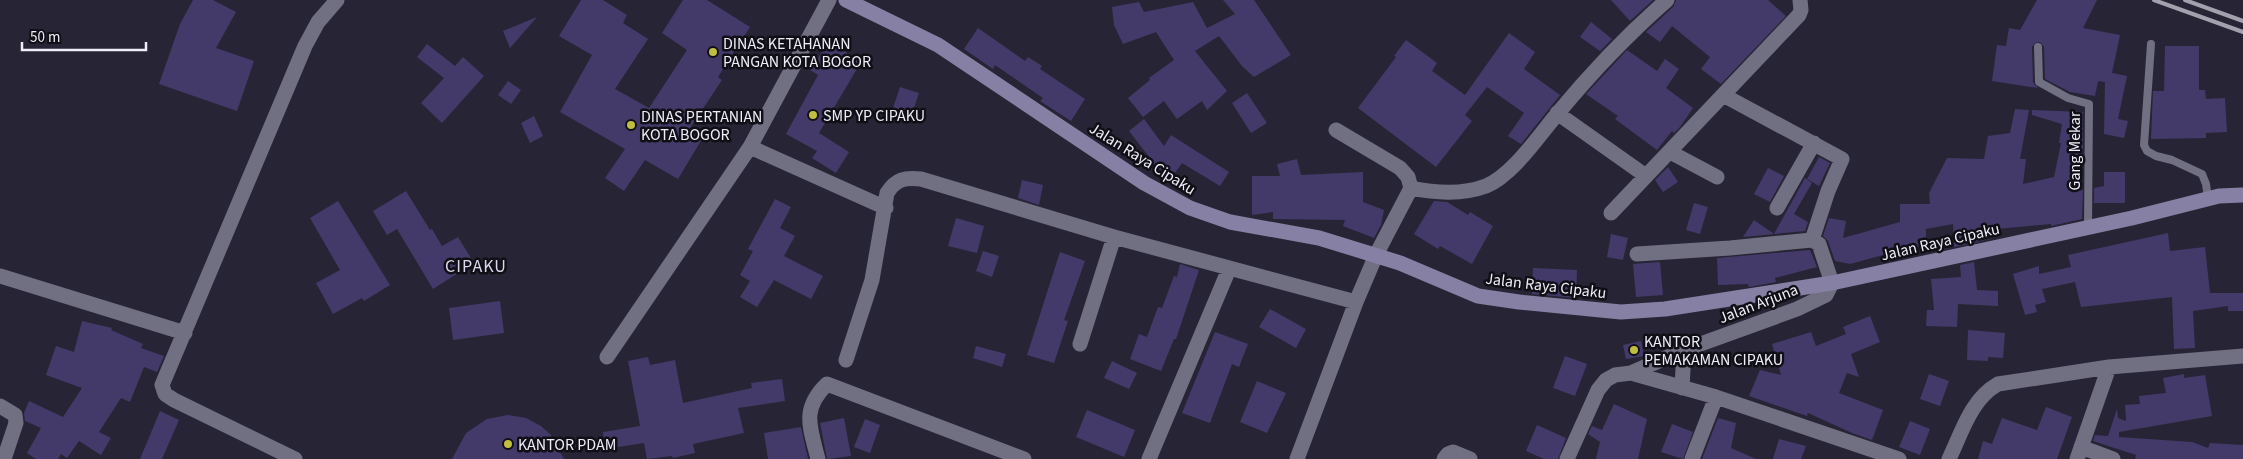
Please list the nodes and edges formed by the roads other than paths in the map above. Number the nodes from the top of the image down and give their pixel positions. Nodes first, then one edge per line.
1 (337, 0) edge
2 (829, 0) edge
3 (846, 0) edge
4 (1666, 0) edge
5 (1800, 0) edge
6 (2151, 44) dead end
7 (2038, 47) dead end
8 (1723, 95) junction
9 (1557, 113) junction
10 (1336, 130) dead end
11 (1814, 143) junction
12 (750, 147) junction
13 (1670, 152) junction
14 (1646, 176) junction
15 (1717, 177) dead end
16 (1411, 188) junction
17 (2243, 195) edge
18 (2208, 198) junction
19 (886, 208) junction
20 (1778, 208) dead end
21 (1611, 213) dead end
22 (2088, 226) junction
23 (1114, 237) junction
24 (1812, 240) junction
25 (1637, 254) dead end
26 (1376, 255) junction
27 (1229, 269) junction
28 (0, 276) edge
29 (1832, 284) junction
30 (1356, 302) junction
31 (185, 334) junction
32 (1080, 344) dead end
33 (1684, 350) junction
34 (2243, 356) edge
35 (607, 357) dead end
36 (846, 360) dead end
37 (2109, 367) junction
38 (1631, 373) junction
39 (1682, 388) junction
40 (1716, 397) junction
41 (0, 406) edge
42 (2079, 453) edge
43 (1018, 458) edge
44 (4, 459) edge
45 (295, 459) edge
46 (818, 459) edge
47 (1150, 459) edge
48 (1297, 459) edge
49 (1444, 459) edge
50 (1470, 459) edge
51 (1566, 459) edge
52 (1692, 459) edge
53 (1899, 459) edge
54 (1949, 459) edge
55 (2113, 459) edge

1 - 31 street
2 - 12 street
3 - 26 street, Jalan Raya Cipaku
4 - 9 street
5 - 8 street
6 - 18 lane
7 - 22 lane, Gang Mekar
8 - 11 street
8 - 13 street
9 - 14 street
9 - 16 street
10 - 16 street
11 - 20 street
11 - 24 street
12 - 19 street
12 - 35 street
13 - 14 street
13 - 15 street
14 - 21 street
16 - 26 street
17 - 18 street, Jalan Raya Cipaku
18 - 22 street, Jalan Raya Cipaku
19 - 23 street
19 - 36 street
22 - 29 street, Jalan Raya Cipaku
23 - 27 street
23 - 32 street
24 - 25 street
24 - 29 street
26 - 29 street, Jalan Raya Cipaku
26 - 30 street
27 - 30 street
27 - 47 street
28 - 31 street
29 - 33 street, Jalan Arjuna
30 - 48 street
31 - 45 street
33 - 38 street, Jalan Arjuna
33 - 39 street
34 - 37 street
37 - 42 street
37 - 54 street
38 - 39 street
38 - 51 street, Jalan Arjuna
39 - 40 street
40 - 52 street
40 - 53 street
41 - 44 street
42 - 55 street
43 - 46 street
49 - 50 street

